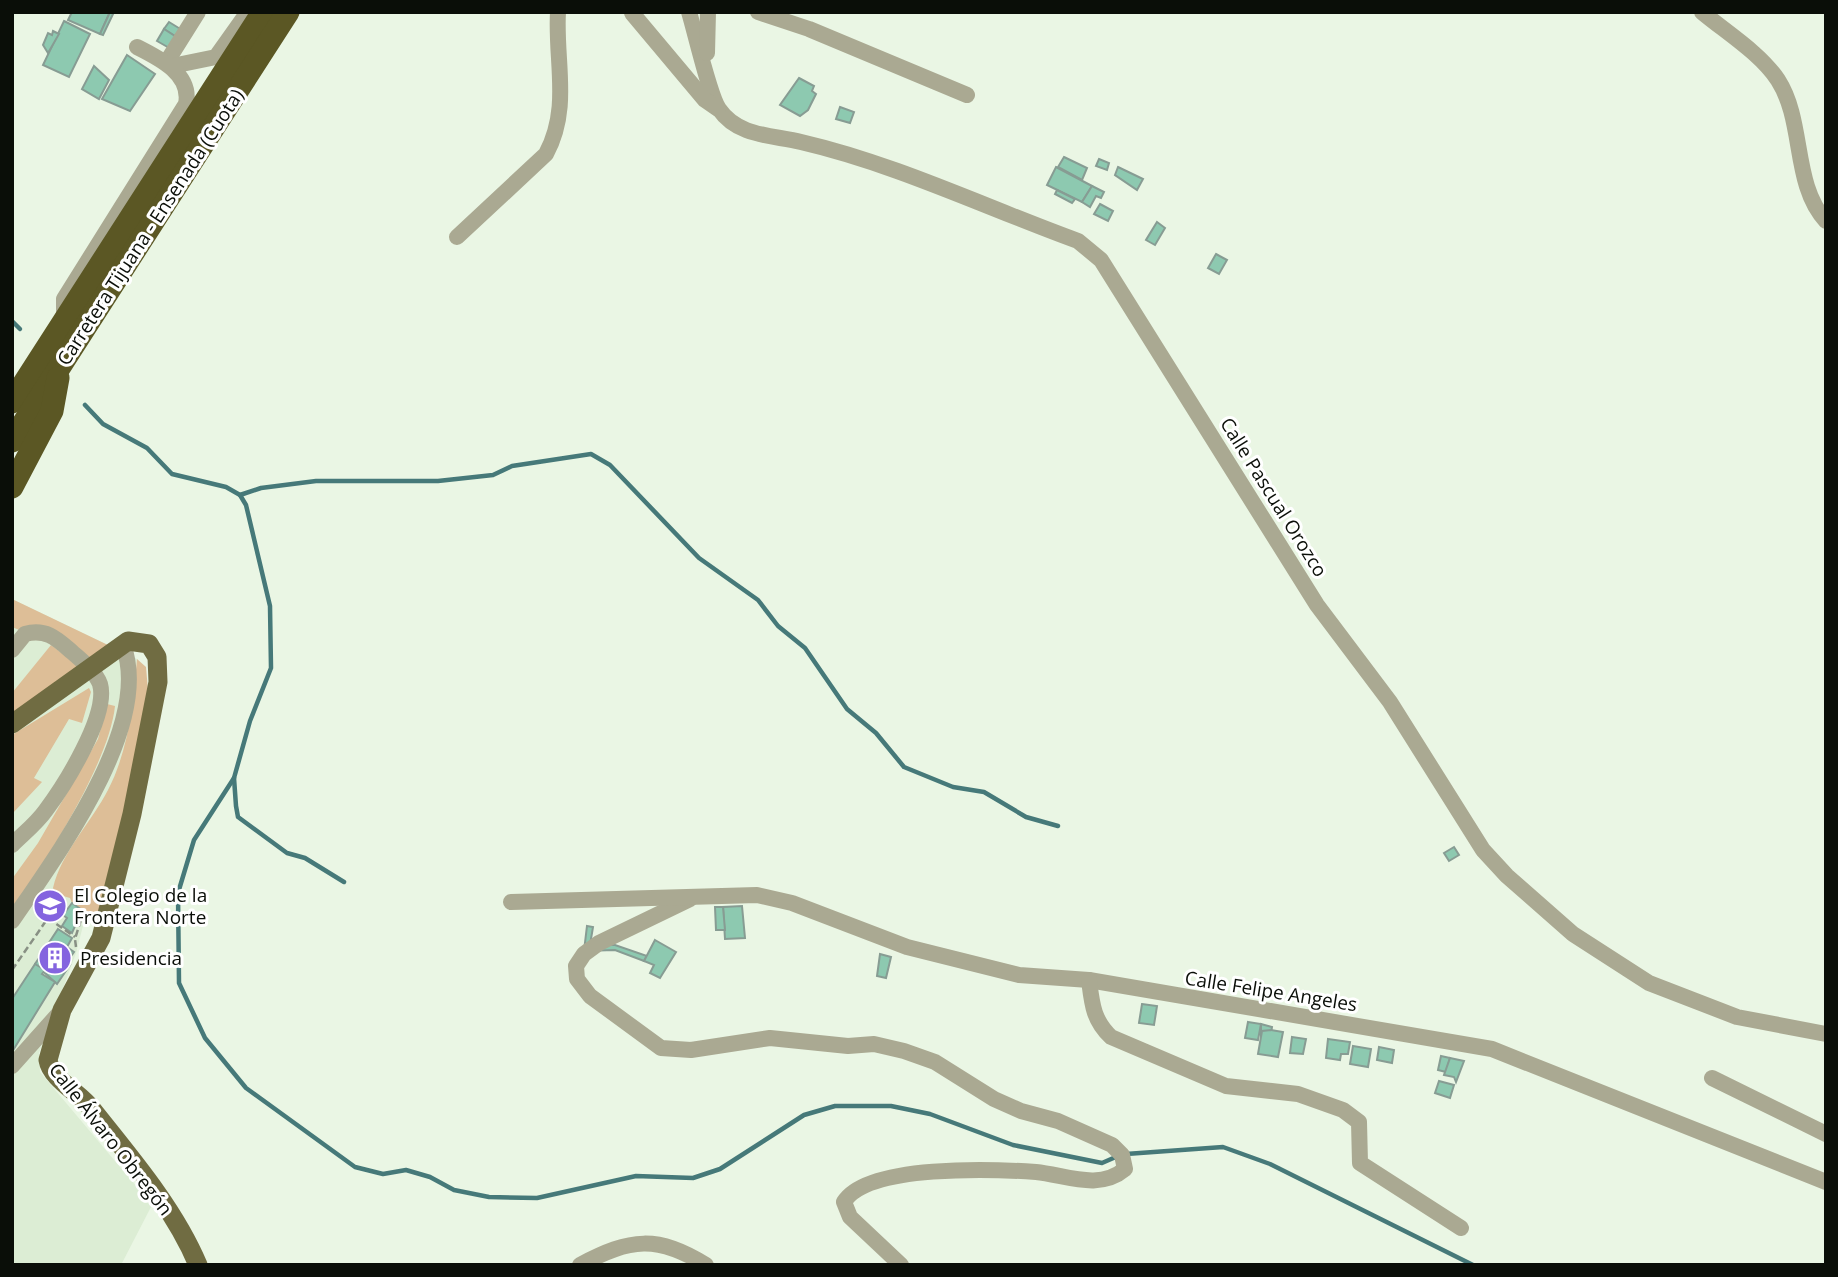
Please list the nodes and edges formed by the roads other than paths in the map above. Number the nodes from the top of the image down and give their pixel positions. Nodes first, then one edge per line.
1 (198, 12) edge
2 (248, 12) edge
3 (263, 12) edge
4 (288, 12) edge
5 (558, 12) edge
6 (689, 12) edge
7 (708, 12) edge
8 (758, 12) edge
9 (1702, 12) edge
10 (632, 13) edge
11 (137, 47) dead end
12 (169, 64) junction
13 (706, 65) junction
14 (967, 95) dead end
15 (718, 109) junction
16 (1826, 221) edge
17 (457, 237) dead end
18 (64, 320) junction
19 (59, 369) junction
20 (12, 402) edge
21 (12, 441) edge
22 (12, 487) edge
23 (123, 645) junction
24 (12, 650) edge
25 (89, 668) junction
26 (12, 724) edge
27 (12, 845) edge
28 (696, 897) junction
29 (510, 902) dead end
30 (12, 921) edge
31 (1089, 980) junction
32 (62, 1010) junction
33 (1826, 1034) edge
34 (12, 1066) edge
35 (1712, 1078) dead end
36 (1826, 1133) edge
37 (1826, 1182) edge
38 (1461, 1228) dead end
39 (198, 1265) edge
40 (580, 1265) edge
41 (706, 1265) edge
42 (901, 1265) edge

1 - 12 street
2 - 12 street
3 - 18 highway, Carretera Tijuana - Ensenada (Cuota)
4 - 19 highway, Carretera Tijuana - Ensenada (Cuota)
5 - 17 street
6 - 13 street
7 - 13 street
8 - 14 street
9 - 16 street
10 - 15 street, Calle Pascual Orozco
11 - 12 street
12 - 18 street
13 - 15 street
15 - 33 street, Calle Pascual Orozco
18 - 20 highway, Carretera Tijuana - Ensenada (Cuota)
19 - 21 highway, Carretera Tijuana - Ensenada (Cuota)
19 - 22 highway
23 - 25 main road
23 - 30 street
23 - 32 main road
24 - 25 street
25 - 26 main road
25 - 27 street
28 - 29 street, Calle Felipe Angeles
28 - 31 street, Calle Felipe Angeles
28 - 42 street
31 - 37 street, Calle Felipe Angeles
31 - 38 street
32 - 34 street
32 - 39 main road, Calle Álvaro Obregón
35 - 36 street
40 - 41 street

